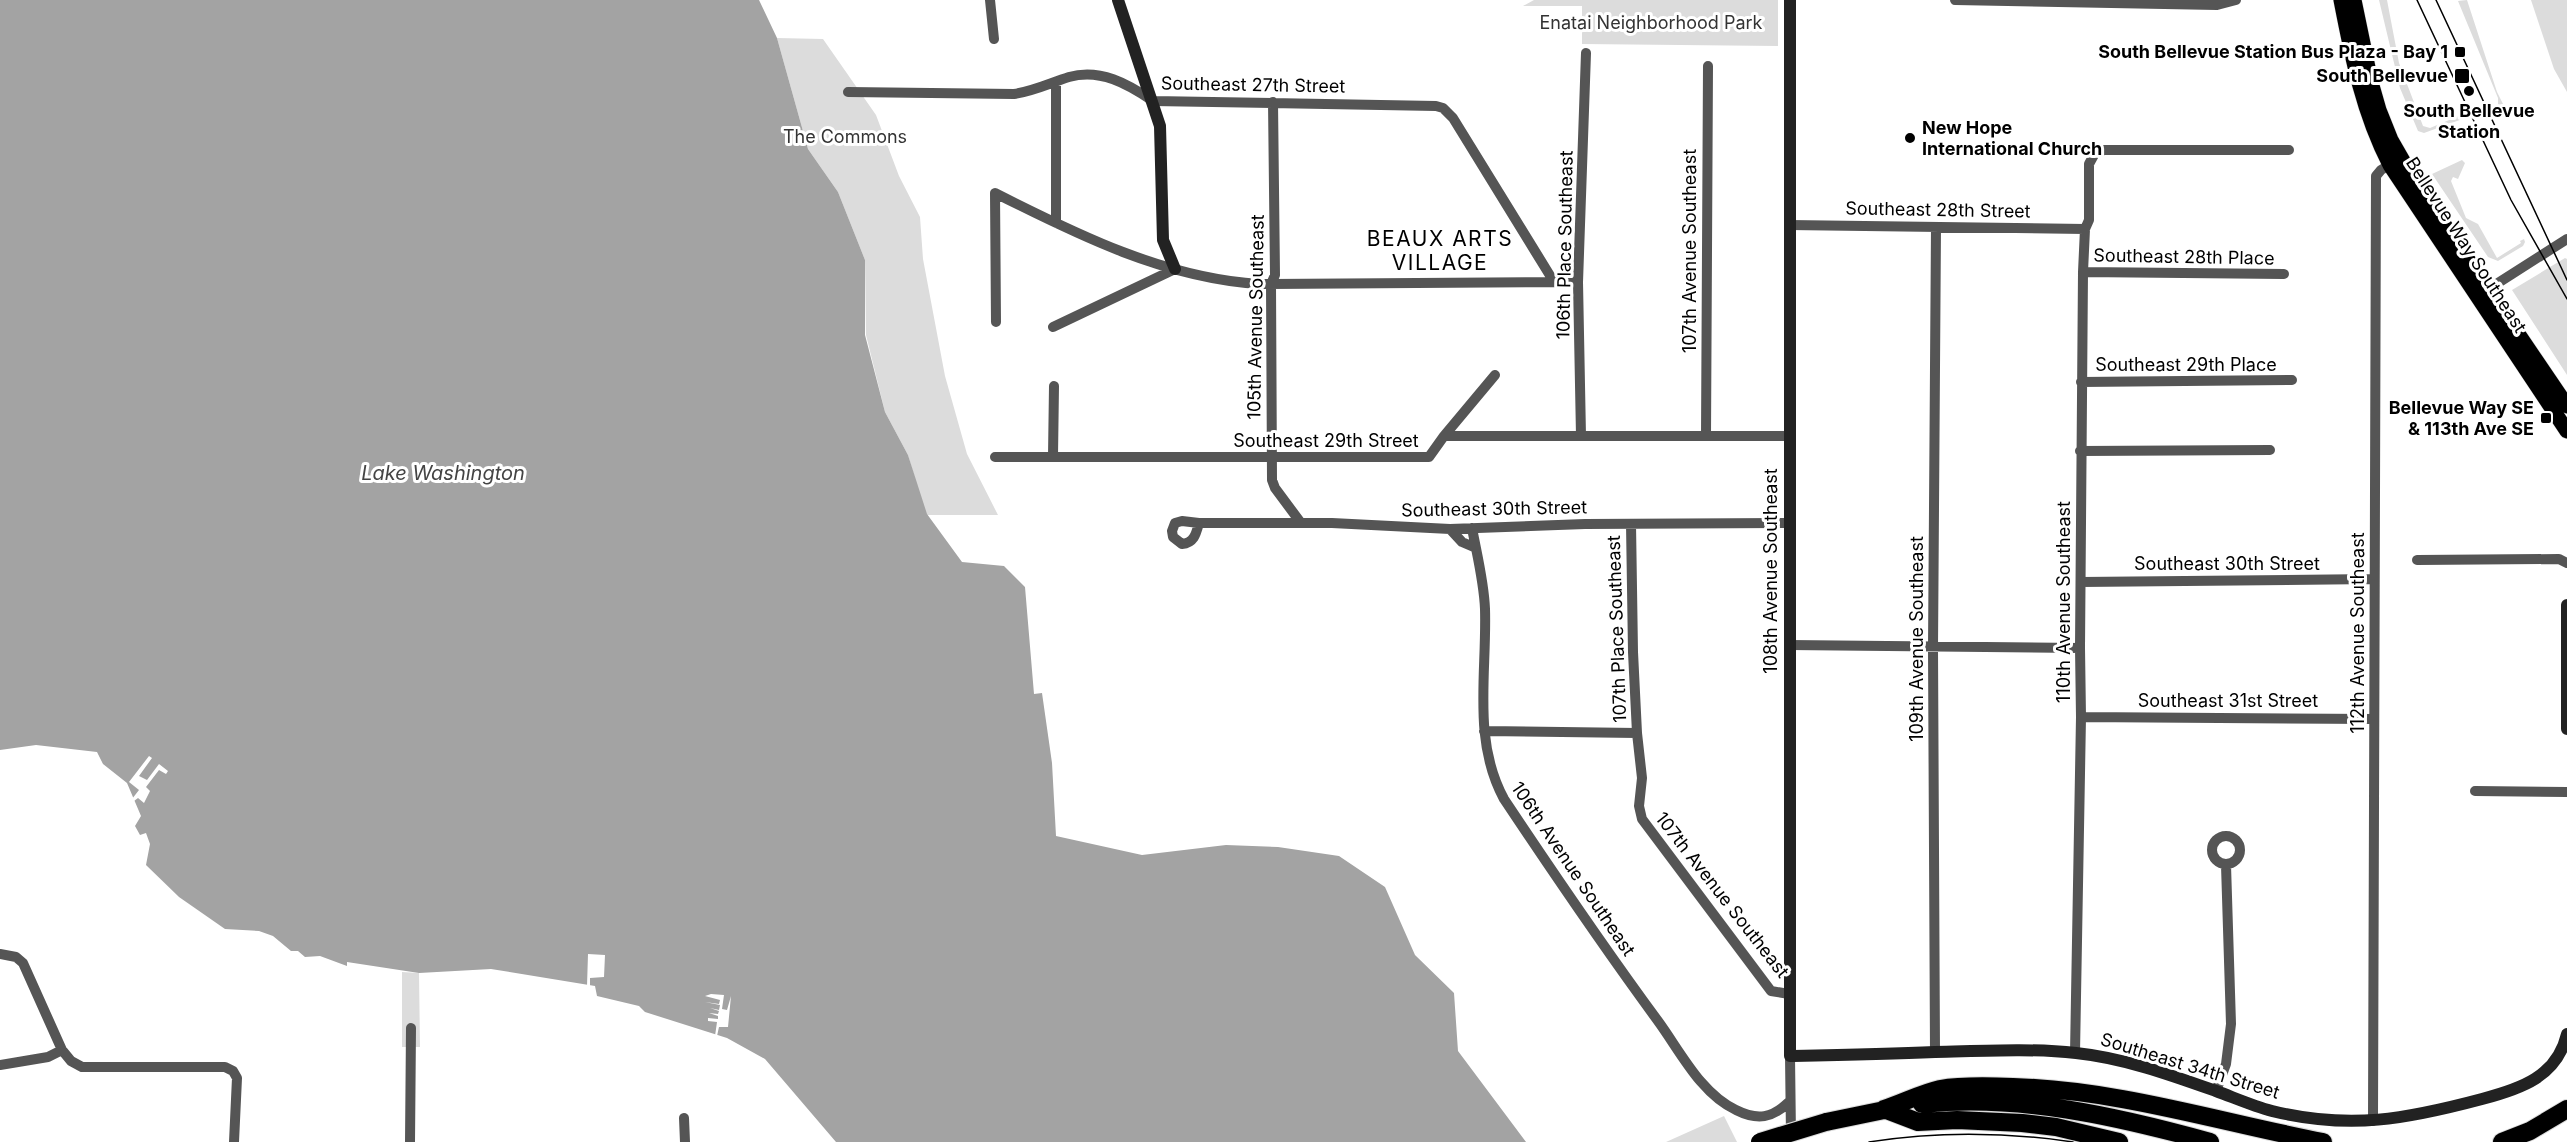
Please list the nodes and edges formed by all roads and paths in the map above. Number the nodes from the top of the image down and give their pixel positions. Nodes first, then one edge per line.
1 (990, 0) edge
2 (1118, 0) edge
3 (1790, 0) edge
4 (1955, 0) edge
5 (2236, 0) edge
6 (2341, 0) edge
7 (2354, 0) edge
8 (994, 39) dead end
9 (1586, 53) dead end
10 (1708, 66) dead end
11 (1056, 82) junction
12 (848, 92) dead end
13 (1153, 101) junction
14 (1273, 102) junction
15 (2289, 150) dead end
16 (2396, 162) junction
17 (1056, 223) junction
18 (1790, 225) junction
19 (1936, 226) junction
20 (2085, 229) junction
21 (2567, 239) edge
22 (1175, 269) junction
23 (2083, 273) junction
24 (2284, 274) dead end
25 (1554, 282) junction
26 (1578, 282) junction
27 (1271, 284) junction
28 (2482, 294) junction
29 (996, 322) dead end
30 (1053, 327) dead end
31 (1495, 375) dead end
32 (2292, 380) dead end
33 (2081, 382) junction
34 (1054, 386) dead end
35 (2567, 406) edge
36 (2567, 431) edge
37 (1444, 436) junction
38 (1581, 436) junction
39 (1706, 436) junction
40 (1790, 436) junction
41 (2270, 450) dead end
42 (2080, 451) junction
43 (1053, 456) junction
44 (995, 457) dead end
45 (1270, 458) junction
46 (1199, 523) dead end
47 (1302, 523) junction
48 (1789, 523) junction
49 (1631, 524) junction
50 (1472, 528) junction
51 (1450, 529) junction
52 (1476, 548) junction
53 (2417, 560) dead end
54 (2567, 563) edge
55 (2374, 579) junction
56 (2081, 582) junction
57 (2567, 605) edge
58 (1789, 645) junction
59 (1933, 648) junction
60 (2080, 648) junction
61 (2081, 717) junction
62 (2374, 719) junction
63 (2567, 729) edge
64 (1484, 731) junction
65 (1637, 734) junction
66 (2475, 791) dead end
67 (2567, 792) edge
68 (2226, 865) dead end
69 (0, 954) edge
70 (1789, 994) junction
71 (411, 1028) dead end
72 (2567, 1034) edge
73 (62, 1050) junction
74 (1935, 1052) junction
75 (2075, 1053) junction
76 (1790, 1056) junction
77 (0, 1065) edge
78 (2217, 1091) junction
79 (1789, 1102) junction
80 (1884, 1109) junction
81 (2567, 1109) edge
82 (684, 1118) dead end
83 (2373, 1121) junction
84 (234, 1142) edge
85 (410, 1142) edge
86 (685, 1142) edge
87 (1760, 1142) edge
88 (1791, 1142) edge
89 (2119, 1142) edge
90 (2210, 1142) edge
91 (2323, 1142) edge
92 (2502, 1142) edge

1 - 8 street
2 - 13 street
3 - 18 street, 108th Avenue Southeast
4 - 5 street
6 - 16 main road, Bellevue Way Southeast
7 - 16 main road, Bellevue Way Southeast
9 - 26 street, 106th Place Southeast
10 - 39 street, 107th Avenue Southeast
11 - 12 street, Southeast 27th Street
11 - 13 street, Southeast 27th Street
11 - 17 street
13 - 14 street, Southeast 27th Street
13 - 22 street
14 - 25 street, Southeast 27th Street
14 - 27 street, 105th Avenue Southeast
15 - 20 street, 110th Avenue Southeast
16 - 28 main road, Bellevue Way Southeast
16 - 55 street, 112th Avenue Southeast
17 - 22 street
17 - 29 street
18 - 19 street, Southeast 28th Street
18 - 40 street, 108th Avenue Southeast
19 - 20 street, Southeast 28th Street
19 - 59 street, 109th Avenue Southeast
20 - 23 street, 110th Avenue Southeast
21 - 28 street
22 - 27 street
22 - 30 street
23 - 24 street, Southeast 28th Place
23 - 33 street, 110th Avenue Southeast
25 - 26 street
25 - 27 street
26 - 38 street, 106th Place Southeast
27 - 45 street, 105th Avenue Southeast
28 - 35 main road, Bellevue Way Southeast
28 - 36 main road, Bellevue Way Southeast
31 - 37 street
32 - 33 street, Southeast 29th Place
33 - 42 street, 110th Avenue Southeast
34 - 43 street
37 - 38 street, Southeast 29th Street
37 - 45 street, Southeast 29th Street
38 - 39 street, Southeast 29th Street
39 - 40 street, Southeast 29th Street
40 - 48 street, 108th Avenue Southeast
41 - 42 street
42 - 56 street, 110th Avenue Southeast
43 - 44 street, Southeast 29th Street
43 - 45 street, Southeast 29th Street
45 - 47 street, 105th Avenue Southeast
46 - 47 street, Southeast 30th Street
47 - 51 street, Southeast 30th Street
48 - 49 street, Southeast 30th Street
48 - 58 street, 108th Avenue Southeast
49 - 50 street, Southeast 30th Street
49 - 65 street, 107th Place Southeast
50 - 51 street, Southeast 30th Street
50 - 52 street, 106th Avenue Southeast
51 - 52 street
52 - 64 street, 106th Avenue Southeast
53 - 54 street
55 - 56 street, Southeast 30th Street
55 - 62 street, 112th Avenue Southeast
56 - 60 street, 110th Avenue Southeast
57 - 63 street
58 - 59 street
58 - 70 street, 108th Avenue Southeast
59 - 60 street
59 - 74 street, 109th Avenue Southeast
60 - 61 street, 110th Avenue Southeast
61 - 62 street, Southeast 31st Street
61 - 75 street, 110th Avenue Southeast
62 - 83 street, 112th Avenue Southeast
64 - 65 street
64 - 79 street, 106th Avenue Southeast
65 - 70 street, 107th Avenue Southeast
66 - 67 street
68 - 78 street
69 - 73 street
70 - 76 street, 108th Avenue Southeast
71 - 85 street
72 - 83 street, Southeast 34th Street
73 - 77 street
73 - 84 street
74 - 75 street, Southeast 34th Street
74 - 76 street, Southeast 34th Street
75 - 78 street, Southeast 34th Street
76 - 79 street, 108th Avenue Southeast
78 - 83 street, Southeast 34th Street
79 - 88 street, 108th Avenue Southeast
80 - 87 highway, bridge
80 - 89 highway
80 - 90 highway
80 - 91 highway
81 - 92 highway
82 - 86 street

